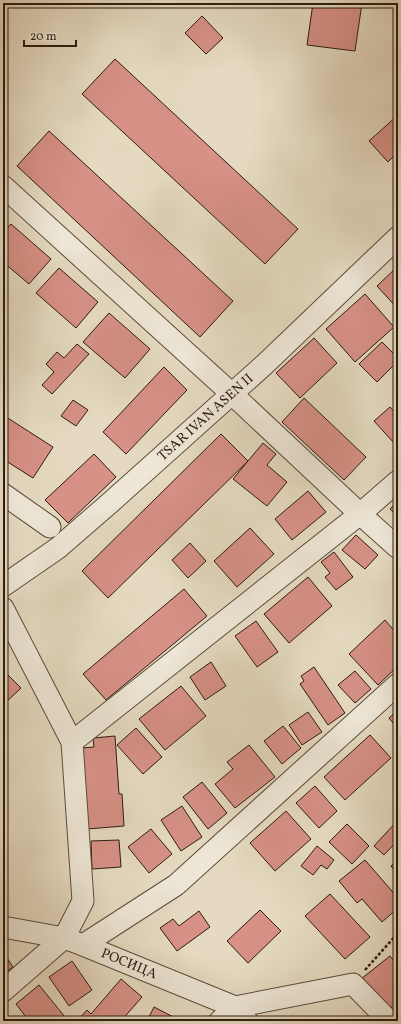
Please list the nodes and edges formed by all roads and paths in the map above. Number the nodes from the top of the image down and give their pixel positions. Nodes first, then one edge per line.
1 (3, 186) edge
2 (398, 237) edge
3 (232, 394) junction
4 (398, 481) edge
5 (3, 494) edge
6 (360, 514) junction
7 (50, 527) dead end
8 (398, 548) edge
9 (3, 586) edge
10 (3, 608) edge
11 (398, 684) edge
12 (72, 742) junction
13 (3, 926) edge
14 (398, 933) edge
15 (73, 941) junction
16 (353, 984) junction
17 (3, 991) edge
18 (234, 1016) edge
19 (389, 1021) edge

1 - 3 street
2 - 3 street, TSAR IVAN ASEN II
3 - 6 street
3 - 9 street, TSAR IVAN ASEN II
4 - 6 street
5 - 7 street
6 - 8 street
6 - 12 street
10 - 12 street
11 - 15 street
12 - 15 street
13 - 15 street, РОСИЦА
14 - 16 path
15 - 17 street
15 - 18 street, РОСИЦА
16 - 18 street
16 - 19 street

